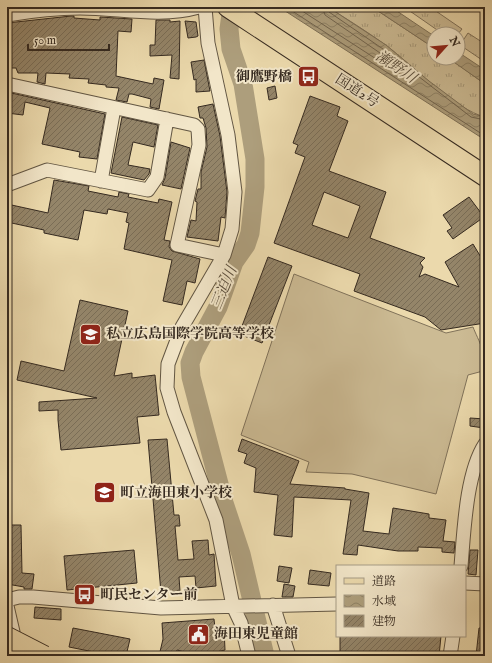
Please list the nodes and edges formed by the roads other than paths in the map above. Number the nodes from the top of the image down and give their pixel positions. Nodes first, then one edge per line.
1 (80, 7) edge
2 (199, 7) edge
3 (205, 7) edge
4 (34, 9) edge
5 (235, 11) edge
6 (7, 15) edge
7 (7, 84) edge
8 (114, 108) junction
9 (167, 120) junction
10 (485, 176) edge
11 (101, 180) junction
12 (7, 185) edge
13 (224, 255) junction
14 (485, 444) edge
15 (461, 565) edge
16 (466, 583) edge
17 (485, 584) edge
18 (7, 600) edge
19 (336, 604) edge
20 (238, 605) junction
21 (270, 605) junction
22 (7, 606) edge
23 (453, 637) edge
24 (10, 652) edge
25 (44, 656) edge
26 (250, 656) edge
27 (289, 656) edge
28 (450, 656) edge

1 - 2 street
1 - 4 street
3 - 13 street
4 - 6 street
5 - 10 highway, 国道2号
7 - 8 street
8 - 9 street
8 - 11 street
9 - 11 street
9 - 13 street
11 - 12 street
13 - 20 street
14 - 15 street
16 - 17 street
18 - 20 street
19 - 21 street
20 - 21 street
20 - 26 street
21 - 27 street
22 - 24 street
23 - 28 street
24 - 25 highway, bridge

